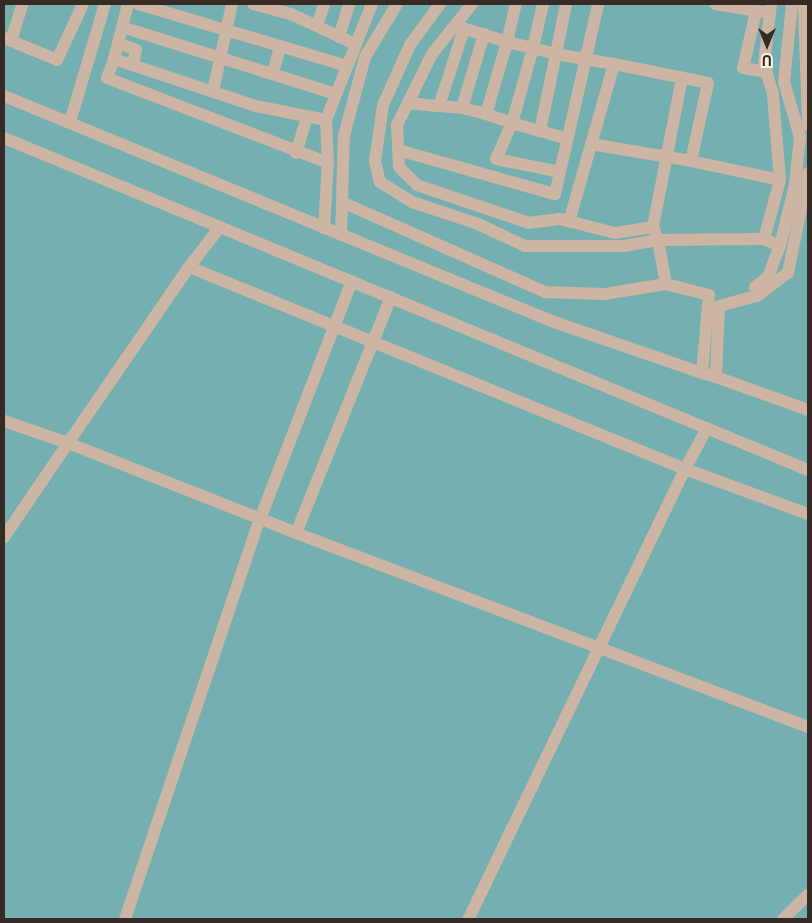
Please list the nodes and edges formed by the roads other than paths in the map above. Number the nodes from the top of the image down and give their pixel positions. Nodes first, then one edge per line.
1 (22, 4) edge
2 (83, 4) edge
3 (105, 4) edge
4 (128, 4) edge
5 (138, 4) edge
6 (232, 4) edge
7 (253, 4) edge
8 (324, 4) edge
9 (349, 4) edge
10 (372, 4) edge
11 (397, 4) edge
12 (440, 4) edge
13 (472, 4) edge
14 (516, 4) edge
15 (543, 4) edge
16 (566, 4) edge
17 (598, 4) edge
18 (715, 4) edge
19 (792, 4) edge
20 (804, 4) edge
21 (278, 7) edge
22 (293, 9) edge
23 (771, 9) edge
24 (756, 11) junction
25 (317, 26) junction
26 (122, 27) junction
27 (459, 27) junction
28 (226, 30) junction
29 (484, 34) junction
30 (339, 36) junction
31 (8, 40) edge
32 (507, 42) junction
33 (118, 43) junction
34 (355, 44) junction
35 (280, 46) junction
36 (533, 48) junction
37 (556, 54) junction
38 (221, 56) junction
39 (114, 59) junction
40 (586, 59) junction
41 (614, 64) junction
42 (132, 65) junction
43 (347, 66) junction
44 (767, 72) junction
45 (273, 73) junction
46 (682, 78) junction
47 (213, 92) junction
48 (336, 94) junction
49 (4, 96) edge
50 (408, 103) junction
51 (439, 106) junction
52 (462, 108) junction
53 (486, 114) junction
54 (307, 116) junction
55 (326, 120) junction
56 (70, 122) junction
57 (512, 123) junction
58 (808, 126) edge
59 (540, 131) junction
60 (4, 138) edge
61 (568, 139) junction
62 (591, 144) junction
63 (398, 150) junction
64 (296, 153) junction
65 (666, 158) junction
66 (691, 161) junction
67 (328, 163) junction
68 (560, 172) junction
69 (808, 174) edge
70 (780, 180) junction
71 (344, 204) junction
72 (569, 222) junction
73 (220, 227) junction
74 (653, 227) junction
75 (324, 228) junction
76 (341, 235) junction
77 (764, 239) junction
78 (658, 240) junction
79 (780, 246) junction
80 (189, 267) junction
81 (352, 281) junction
82 (666, 284) junction
83 (709, 295) junction
84 (391, 297) junction
85 (336, 326) junction
86 (371, 340) junction
87 (702, 373) junction
88 (716, 377) junction
89 (808, 410) edge
90 (4, 421) edge
91 (707, 428) junction
92 (68, 443) junction
93 (685, 469) junction
94 (808, 470) edge
95 (808, 514) edge
96 (260, 519) junction
97 (296, 533) junction
98 (4, 537) edge
99 (599, 646) junction
100 (808, 727) edge
101 (808, 895) edge
102 (125, 919) edge
103 (468, 919) edge
104 (783, 919) edge

1 - 31 lane
2 - 31 lane
3 - 56 lane
4 - 26 lane
5 - 28 lane
6 - 28 lane
7 - 21 lane
8 - 25 lane
9 - 30 lane
10 - 34 lane
11 - 71 lane
12 - 78 lane
13 - 27 lane
14 - 32 lane
15 - 36 lane
16 - 37 lane
17 - 40 lane
18 - 24 lane
19 - 79 lane
20 - 58 lane
21 - 22 lane
22 - 25 lane
23 - 24 lane
23 - 44 lane
24 - 44 lane
25 - 30 lane
26 - 33 lane
26 - 38 lane
27 - 29 lane
27 - 50 lane
27 - 51 lane
28 - 35 lane
28 - 38 lane
29 - 32 lane
29 - 52 lane
30 - 34 lane
32 - 36 lane
32 - 53 lane
33 - 39 lane
33 - 42 lane
34 - 43 lane
35 - 43 lane
35 - 45 lane
36 - 37 lane
36 - 57 lane
37 - 40 lane
37 - 59 lane
38 - 45 lane
38 - 47 lane
39 - 42 lane
39 - 64 lane
40 - 41 lane
40 - 61 lane
41 - 46 lane
41 - 62 lane
42 - 47 lane
43 - 48 lane
44 - 70 lane
45 - 48 lane
46 - 65 lane
46 - 66 lane
47 - 54 lane
48 - 55 lane
49 - 56 lane
50 - 51 lane
50 - 63 lane
51 - 52 lane
52 - 53 lane
53 - 57 lane
54 - 55 lane
54 - 64 lane
55 - 67 lane
56 - 75 lane
57 - 59 lane
57 - 68 lane
59 - 61 lane
60 - 73 lane
61 - 68 lane
62 - 65 lane
62 - 72 lane
63 - 68 lane
63 - 72 lane
64 - 67 lane
65 - 66 lane
65 - 74 lane
66 - 70 lane
67 - 75 lane
69 - 88 lane
70 - 77 lane
71 - 76 lane
71 - 82 lane
72 - 74 lane
73 - 80 lane
73 - 81 lane
74 - 78 lane
75 - 76 lane
76 - 87 lane
77 - 78 lane
77 - 79 lane
78 - 82 lane
79 - 83 lane
80 - 85 lane
80 - 92 lane
81 - 84 lane
81 - 85 lane
82 - 83 lane
83 - 87 lane
84 - 86 lane
84 - 91 lane
85 - 86 lane
85 - 96 lane
86 - 93 lane
86 - 97 lane
87 - 88 lane
88 - 89 lane
90 - 92 lane
91 - 93 lane
91 - 94 lane
92 - 96 lane
92 - 98 lane
93 - 95 lane
93 - 99 lane
96 - 97 lane
96 - 102 lane
97 - 99 lane
99 - 100 lane
99 - 103 lane
101 - 104 lane

